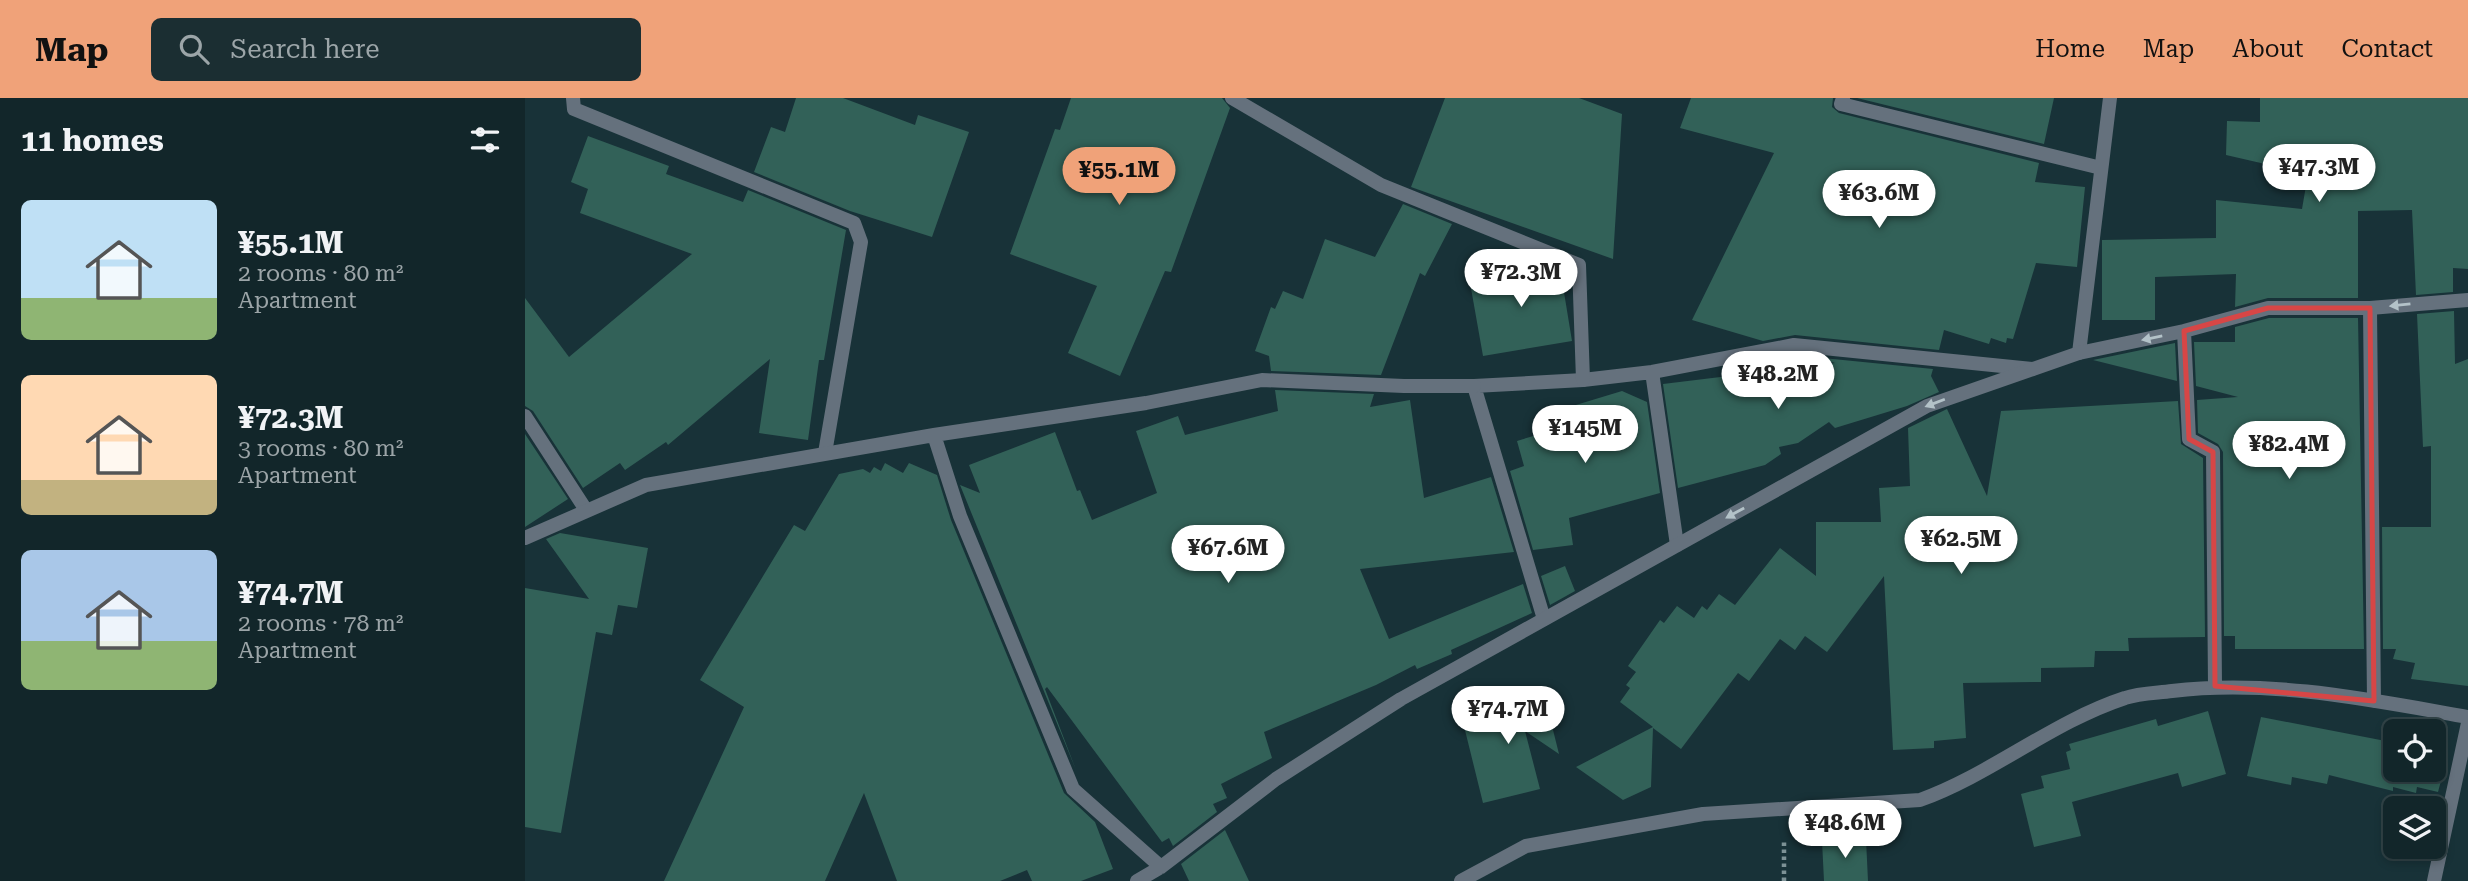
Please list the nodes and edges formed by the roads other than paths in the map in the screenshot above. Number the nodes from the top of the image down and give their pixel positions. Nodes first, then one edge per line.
1 (573, 98) edge
2 (1232, 98) edge
3 (1843, 98) edge
4 (2110, 98) edge
5 (2101, 168) junction
6 (2468, 300) edge
7 (2370, 308) junction
8 (2184, 331) junction
9 (2079, 353) junction
10 (2032, 369) junction
11 (1652, 372) junction
12 (1583, 380) junction
13 (1474, 386) junction
14 (525, 416) edge
15 (934, 435) junction
16 (825, 453) junction
17 (586, 510) junction
18 (525, 538) edge
19 (1677, 545) junction
20 (1544, 620) junction
21 (2215, 686) junction
22 (2374, 701) junction
23 (2468, 717) edge
24 (2468, 723) edge
25 (1161, 867) junction
26 (1137, 881) edge
27 (1461, 881) edge
28 (2434, 881) edge

1 - 16 street
2 - 12 street
3 - 5 street
4 - 5 street
5 - 9 street
6 -> 7 street
7 - 8 street
7 - 22 street
8 -> 9 street
8 - 21 street
9 - 10 street
10 - 11 street
10 -> 19 street
11 - 12 street
11 - 19 street
12 - 13 street
13 - 15 street
13 - 20 street
14 - 17 street
15 - 16 street
15 - 25 street
16 - 17 street
17 - 18 street
19 - 20 street
20 - 25 street
21 - 22 street
21 - 27 street
22 - 23 street
24 - 28 street
25 - 26 street

